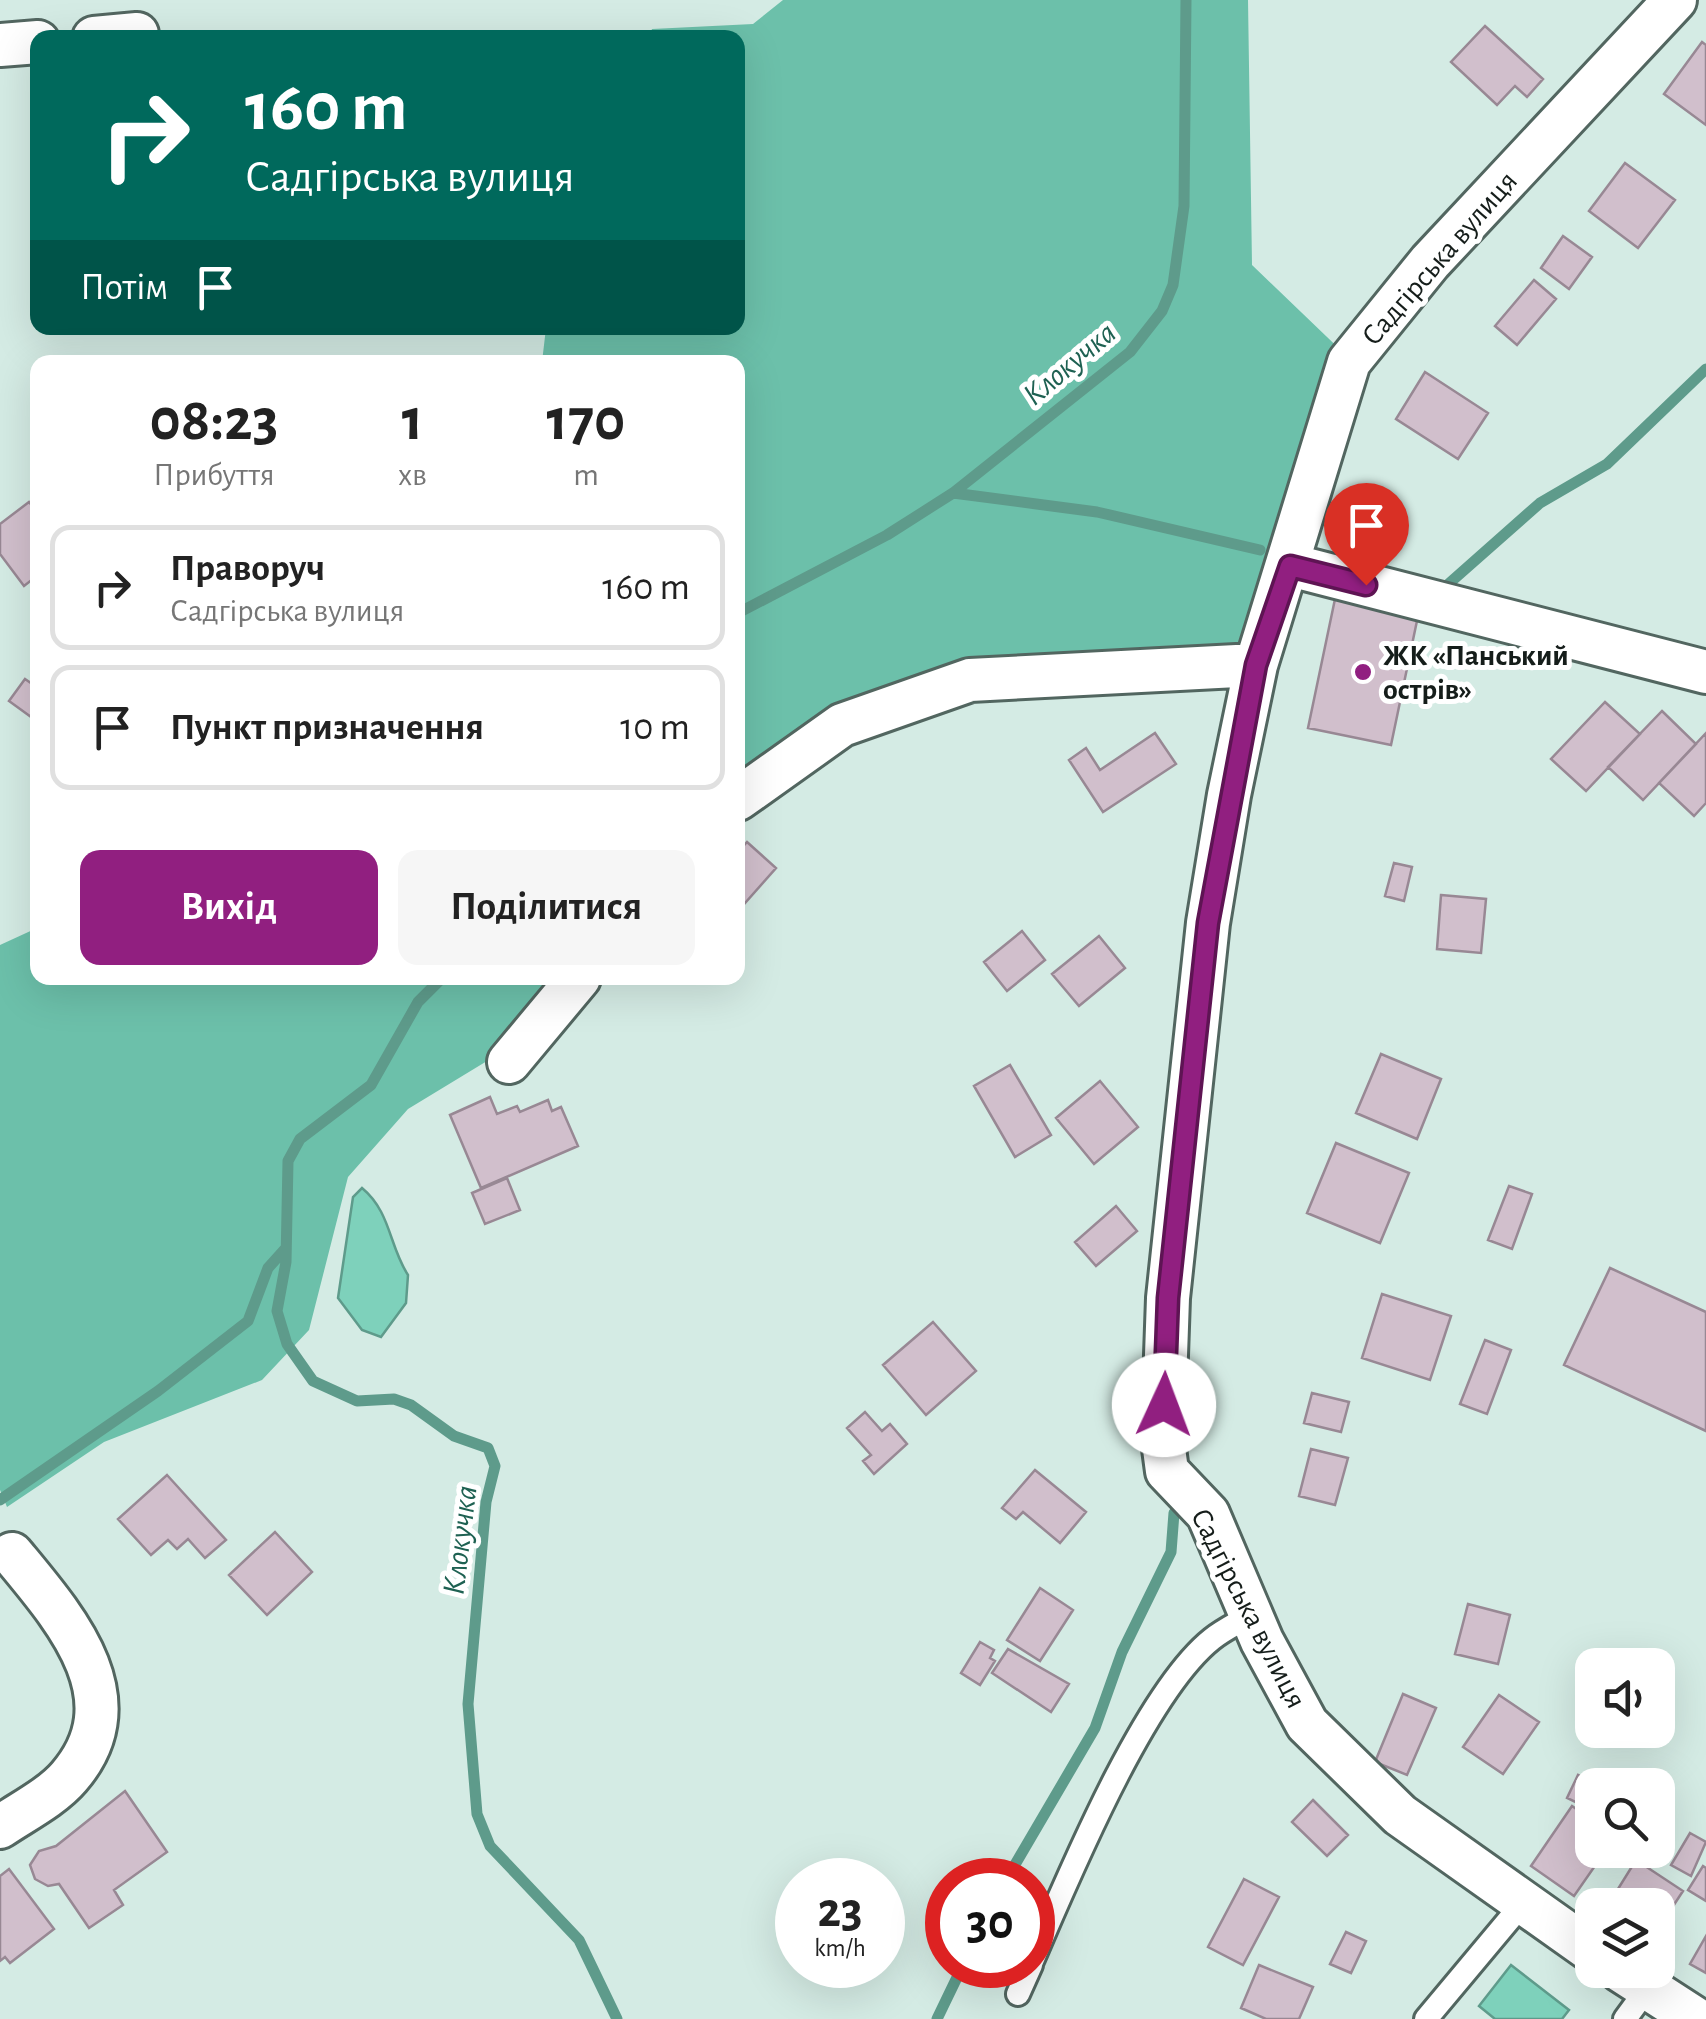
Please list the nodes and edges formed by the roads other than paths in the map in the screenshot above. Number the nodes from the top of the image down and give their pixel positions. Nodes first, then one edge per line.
1 (1676, 0) edge
2 (30, 43) edge
3 (0, 45) edge
4 (1290, 566) junction
5 (1256, 665) junction
6 (1706, 672) edge
7 (745, 794) edge
8 (573, 985) edge
9 (508, 1062) dead end
10 (12, 1554) dead end
11 (1251, 1615) junction
12 (0, 1827) edge
13 (1523, 1903) junction
14 (1055, 1913) edge
15 (1575, 1939) edge
16 (1021, 1988) edge
17 (1630, 1993) edge
18 (1018, 1994) dead end
19 (1426, 2019) edge
20 (1696, 2019) edge

1 - 4 street, Садгірська вулиця
2 - 3 street
4 - 5 street, Садгірська вулиця
4 - 6 street
5 - 7 street
5 - 11 street, Садгірська вулиця
8 - 9 street
10 - 12 street
11 - 13 street, Садгірська вулиця
11 - 14 lane
13 - 15 street, Садгірська вулиця
13 - 19 lane
16 - 18 lane
17 - 20 street

